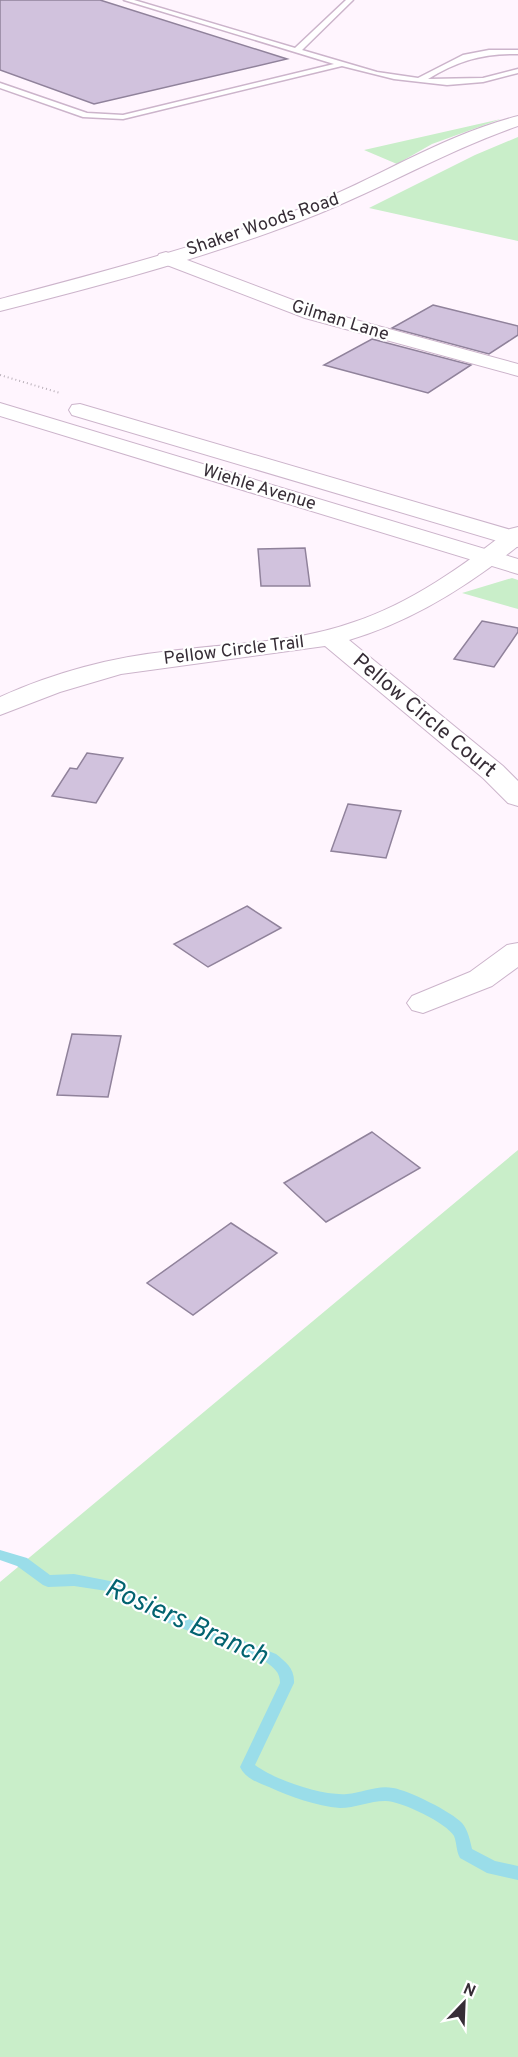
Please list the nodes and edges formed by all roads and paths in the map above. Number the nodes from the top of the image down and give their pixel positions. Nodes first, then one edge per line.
1 (127, 0) edge
2 (350, 0) edge
3 (296, 51) junction
4 (518, 52) edge
5 (342, 64) junction
6 (518, 71) edge
7 (419, 81) junction
8 (0, 85) edge
9 (518, 121) edge
10 (166, 258) junction
11 (0, 305) edge
12 (518, 370) edge
13 (64, 405) dead end
14 (0, 410) edge
15 (516, 538) edge
16 (485, 557) junction
17 (518, 567) edge
18 (329, 637) junction
19 (0, 706) edge
20 (518, 797) edge
21 (518, 952) edge
22 (423, 1003) dead end

1 - 3 lane
2 - 3 lane
3 - 5 lane
4 - 7 lane
5 - 7 lane
5 - 8 lane
6 - 7 lane
9 - 10 street, Shaker Woods Road
10 - 11 street, Shaker Woods Road
10 - 12 street, Gilman Lane
13 - 15 street, Wiehle Avenue
14 - 16 street, Wiehle Avenue
15 - 16 street, Pellow Circle Trail
16 - 17 street, Wiehle Avenue
16 - 18 street, Pellow Circle Trail
18 - 19 street, Pellow Circle Trail
18 - 20 street, Pellow Circle Court
21 - 22 street

